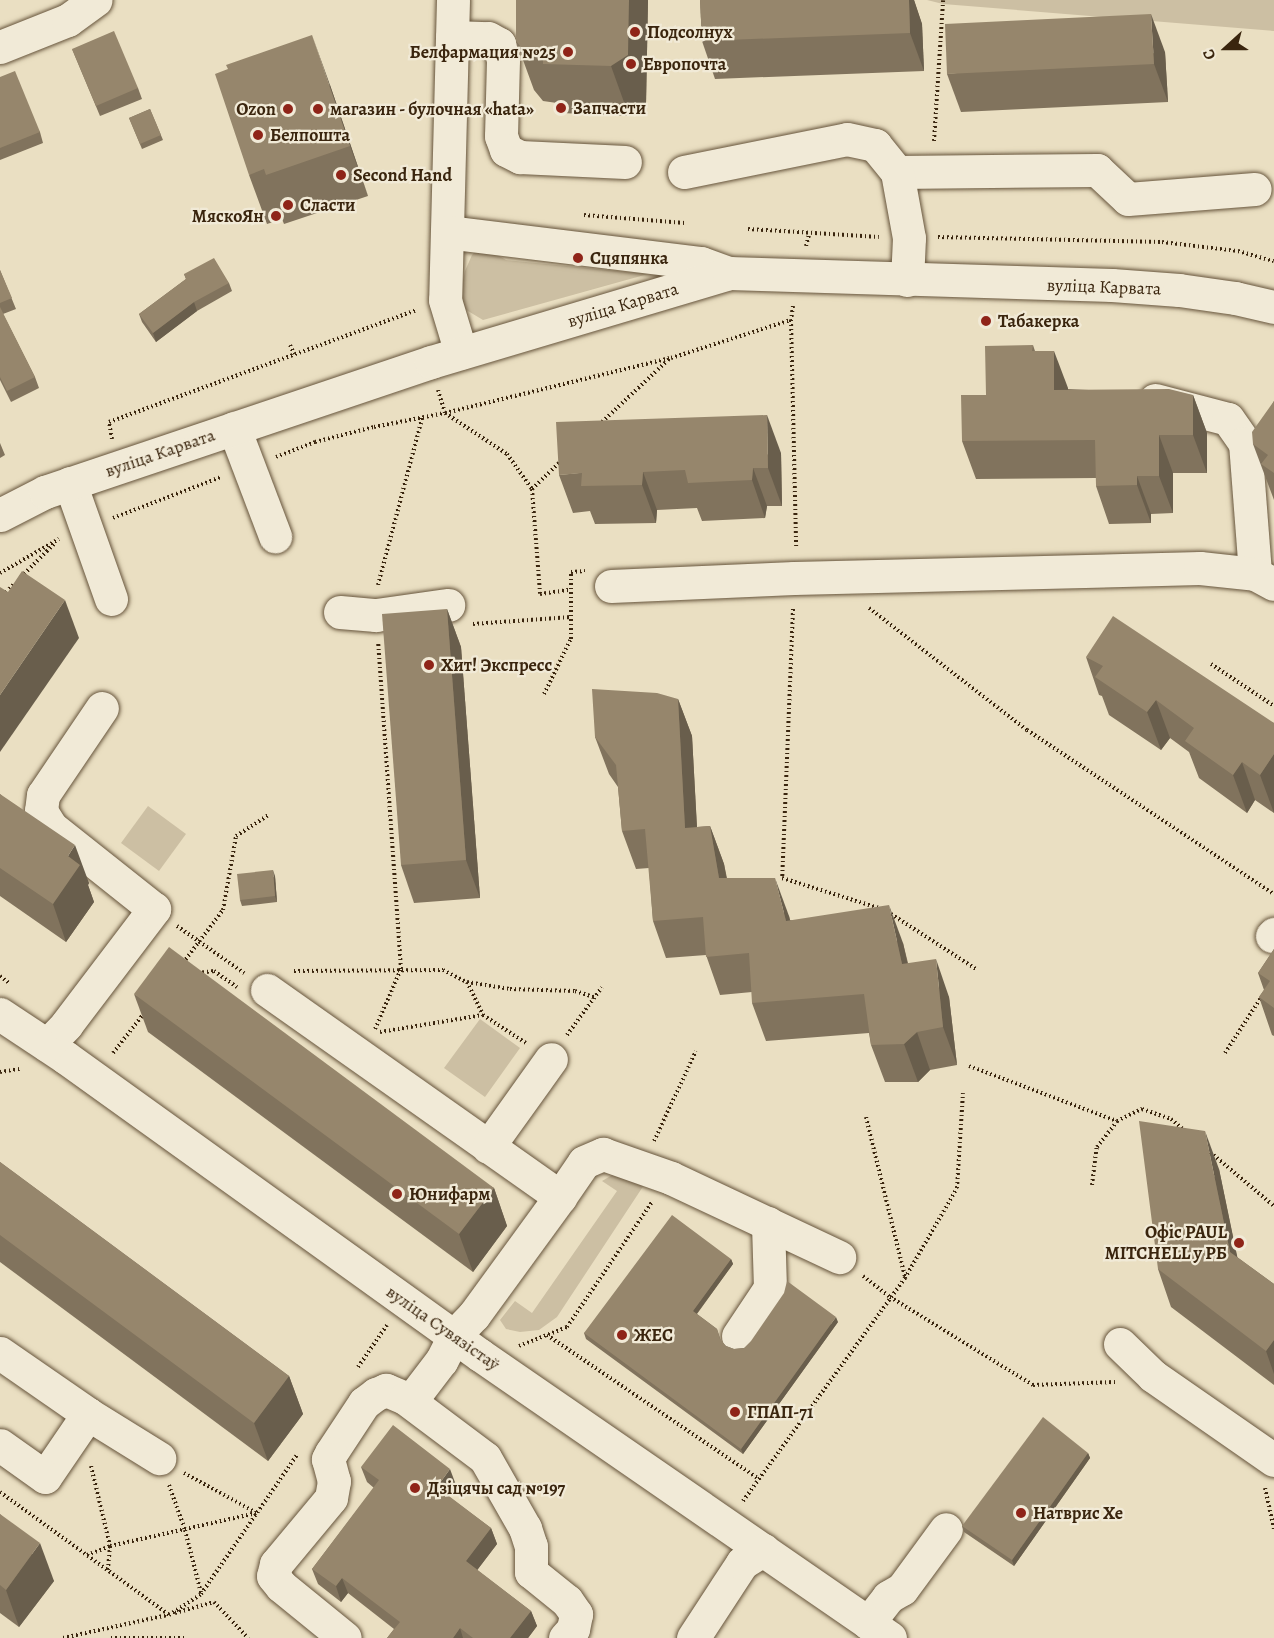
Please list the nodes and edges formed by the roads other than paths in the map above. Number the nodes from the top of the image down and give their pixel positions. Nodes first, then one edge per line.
1 (96, 0) edge
2 (453, 0) edge
3 (452, 37) junction
4 (0, 46) edge
5 (625, 162) dead end
6 (684, 172) dead end
7 (897, 172) junction
8 (1255, 189) dead end
9 (447, 232) junction
10 (729, 273) junction
11 (907, 280) junction
12 (1274, 307) edge
13 (461, 353) junction
14 (1129, 400) edge
15 (234, 428) junction
16 (70, 483) junction
17 (0, 515) edge
18 (274, 536) dead end
19 (603, 578) road end
20 (1264, 579) edge
21 (111, 599) dead end
22 (448, 604) dead end
23 (340, 612) dead end
24 (102, 708) dead end
25 (263, 977) road end
26 (0, 1014) edge
27 (47, 1045) junction
28 (550, 1059) road end
29 (488, 1147) junction
30 (560, 1197) junction
31 (768, 1223) junction
32 (839, 1257) road end
33 (454, 1336) junction
34 (738, 1336) dead end
35 (1120, 1344) dead end
36 (0, 1353) edge
37 (405, 1398) junction
38 (84, 1419) junction
39 (0, 1445) edge
40 (159, 1458) road end
41 (1274, 1460) edge
42 (946, 1529) dead end
43 (763, 1550) junction
44 (879, 1630) edge
45 (345, 1638) edge
46 (565, 1638) edge
47 (693, 1638) edge

1 - 4 street
2 - 3 street
3 - 5 street
3 - 9 street
6 - 7 street
7 - 8 street
7 - 11 street
9 - 10 street
9 - 13 street
10 - 11 street, вуліца Карвата
10 - 13 street, вуліца Карвата
11 - 12 street, вуліца Карвата
13 - 15 street, вуліца Карвата
14 - 20 street
15 - 16 street, вуліца Карвата
15 - 18 street
16 - 17 street, вуліца Карвата
16 - 21 street
19 - 20 street
22 - 23 street
24 - 27 street
25 - 29 street
26 - 27 street, вуліца Сувязістаў
27 - 33 street, вуліца Сувязістаў
28 - 29 street
29 - 30 street
30 - 31 street
30 - 33 street
31 - 32 street
31 - 34 street
33 - 37 street
33 - 43 street, вуліца Сувязістаў
35 - 41 street
36 - 38 street
37 - 45 street
37 - 46 street
38 - 39 street
38 - 40 street
42 - 44 street
43 - 44 street, вуліца Сувязістаў
43 - 47 street

